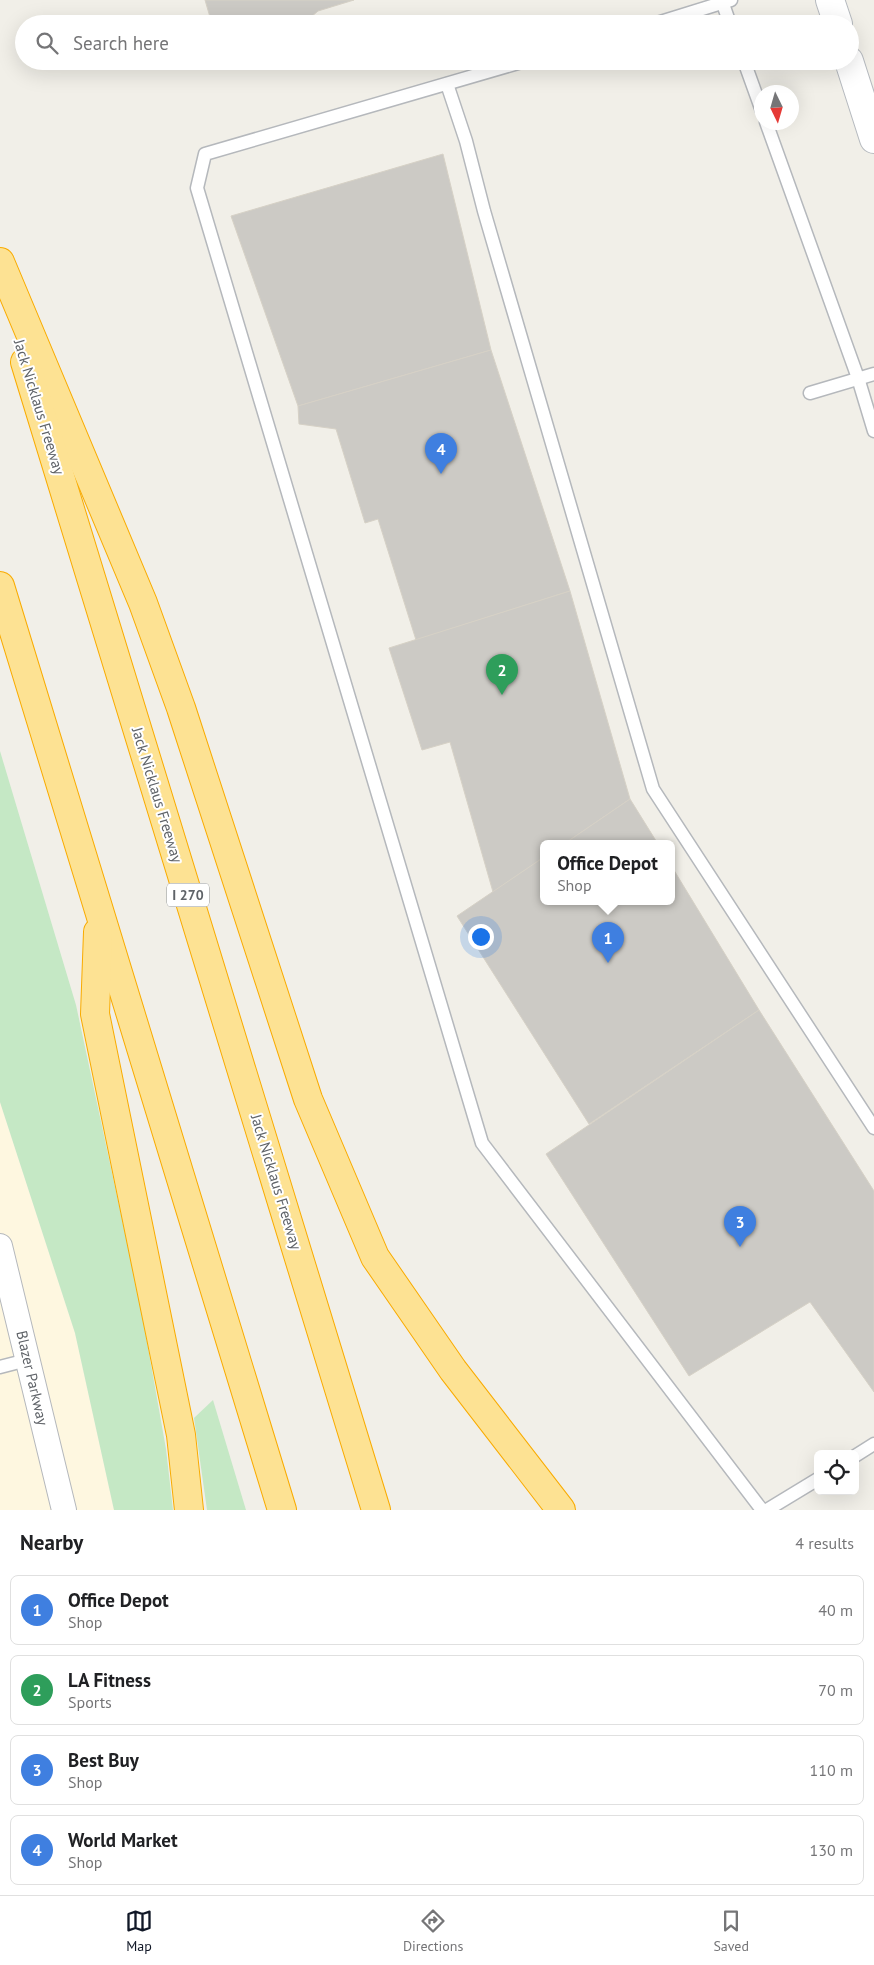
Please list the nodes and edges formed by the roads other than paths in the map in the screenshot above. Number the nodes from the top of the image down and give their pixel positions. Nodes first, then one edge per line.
1 (830, 0) edge
2 (727, 2) edge
3 (684, 15) edge
4 (729, 15) edge
5 (835, 15) edge
6 (494, 70) edge
7 (747, 70) edge
8 (852, 70) edge
9 (446, 84) junction
10 (754, 89) edge
11 (769, 130) edge
12 (874, 139) edge
13 (0, 262) edge
14 (0, 280) edge
15 (874, 374) edge
16 (858, 378) junction
17 (810, 393) dead end
18 (874, 432) edge
19 (0, 586) edge
20 (98, 910) junction
21 (874, 1128) edge
22 (0, 1246) edge
23 (27, 1360) junction
24 (0, 1367) edge
25 (874, 1444) edge
26 (859, 1453) edge
27 (814, 1481) edge
28 (64, 1510) edge
29 (190, 1510) edge
30 (282, 1510) edge
31 (376, 1510) edge
32 (561, 1510) edge
33 (762, 1510) edge
34 (767, 1510) edge

1 - 5 main road
2 - 3 lane
2 - 4 lane
6 - 9 lane
7 - 10 lane
8 - 12 main road
9 - 21 lane
9 - 33 lane
11 - 16 lane
13 - 32 highway
14 - 31 highway, Jack Nicklaus Freeway / I 270
15 - 16 lane
16 - 17 lane
16 - 18 lane
19 - 20 highway
20 - 29 highway
20 - 30 highway
22 - 23 street, Blazer Parkway
23 - 24 lane
23 - 28 street, Blazer Parkway
25 - 26 lane
27 - 34 lane

